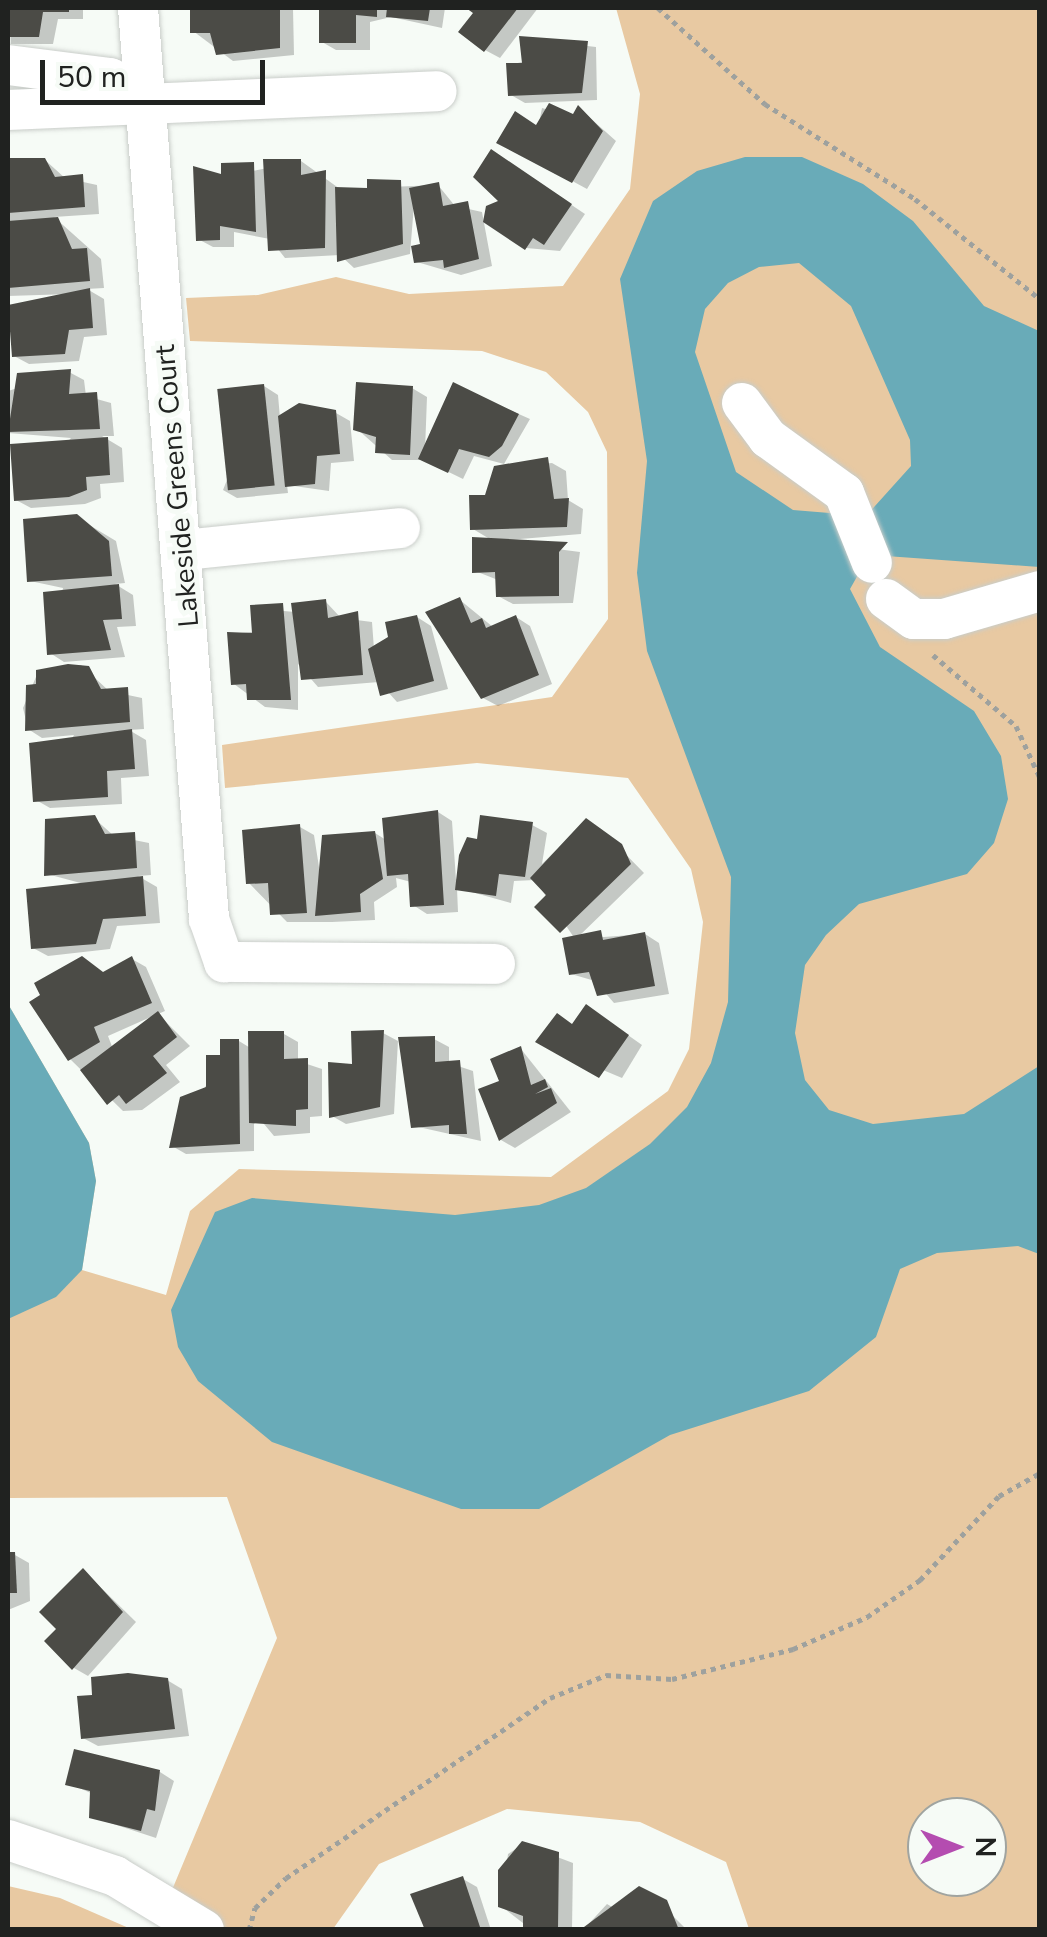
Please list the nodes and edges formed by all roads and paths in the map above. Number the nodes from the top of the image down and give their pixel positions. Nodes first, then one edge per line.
1 (138, 8) edge
2 (658, 8) edge
3 (8, 65) edge
4 (437, 90) dead end
5 (144, 97) junction
6 (8, 110) edge
7 (1040, 299) edge
8 (742, 402) dead end
9 (400, 528) dead end
10 (184, 550) junction
11 (1040, 591) edge
12 (925, 647) dead end
13 (1040, 778) edge
14 (495, 964) dead end
15 (1040, 1473) edge
16 (8, 1840) edge
17 (204, 1930) edge
18 (250, 1930) edge

1 - 5 street, Lakeside Greens Court
2 - 7 path
3 - 5 street
4 - 5 street
5 - 6 street
5 - 10 street, Lakeside Greens Court
8 - 11 street
9 - 10 street
10 - 14 street, Lakeside Greens Court
12 - 13 path
15 - 18 path
16 - 17 street

